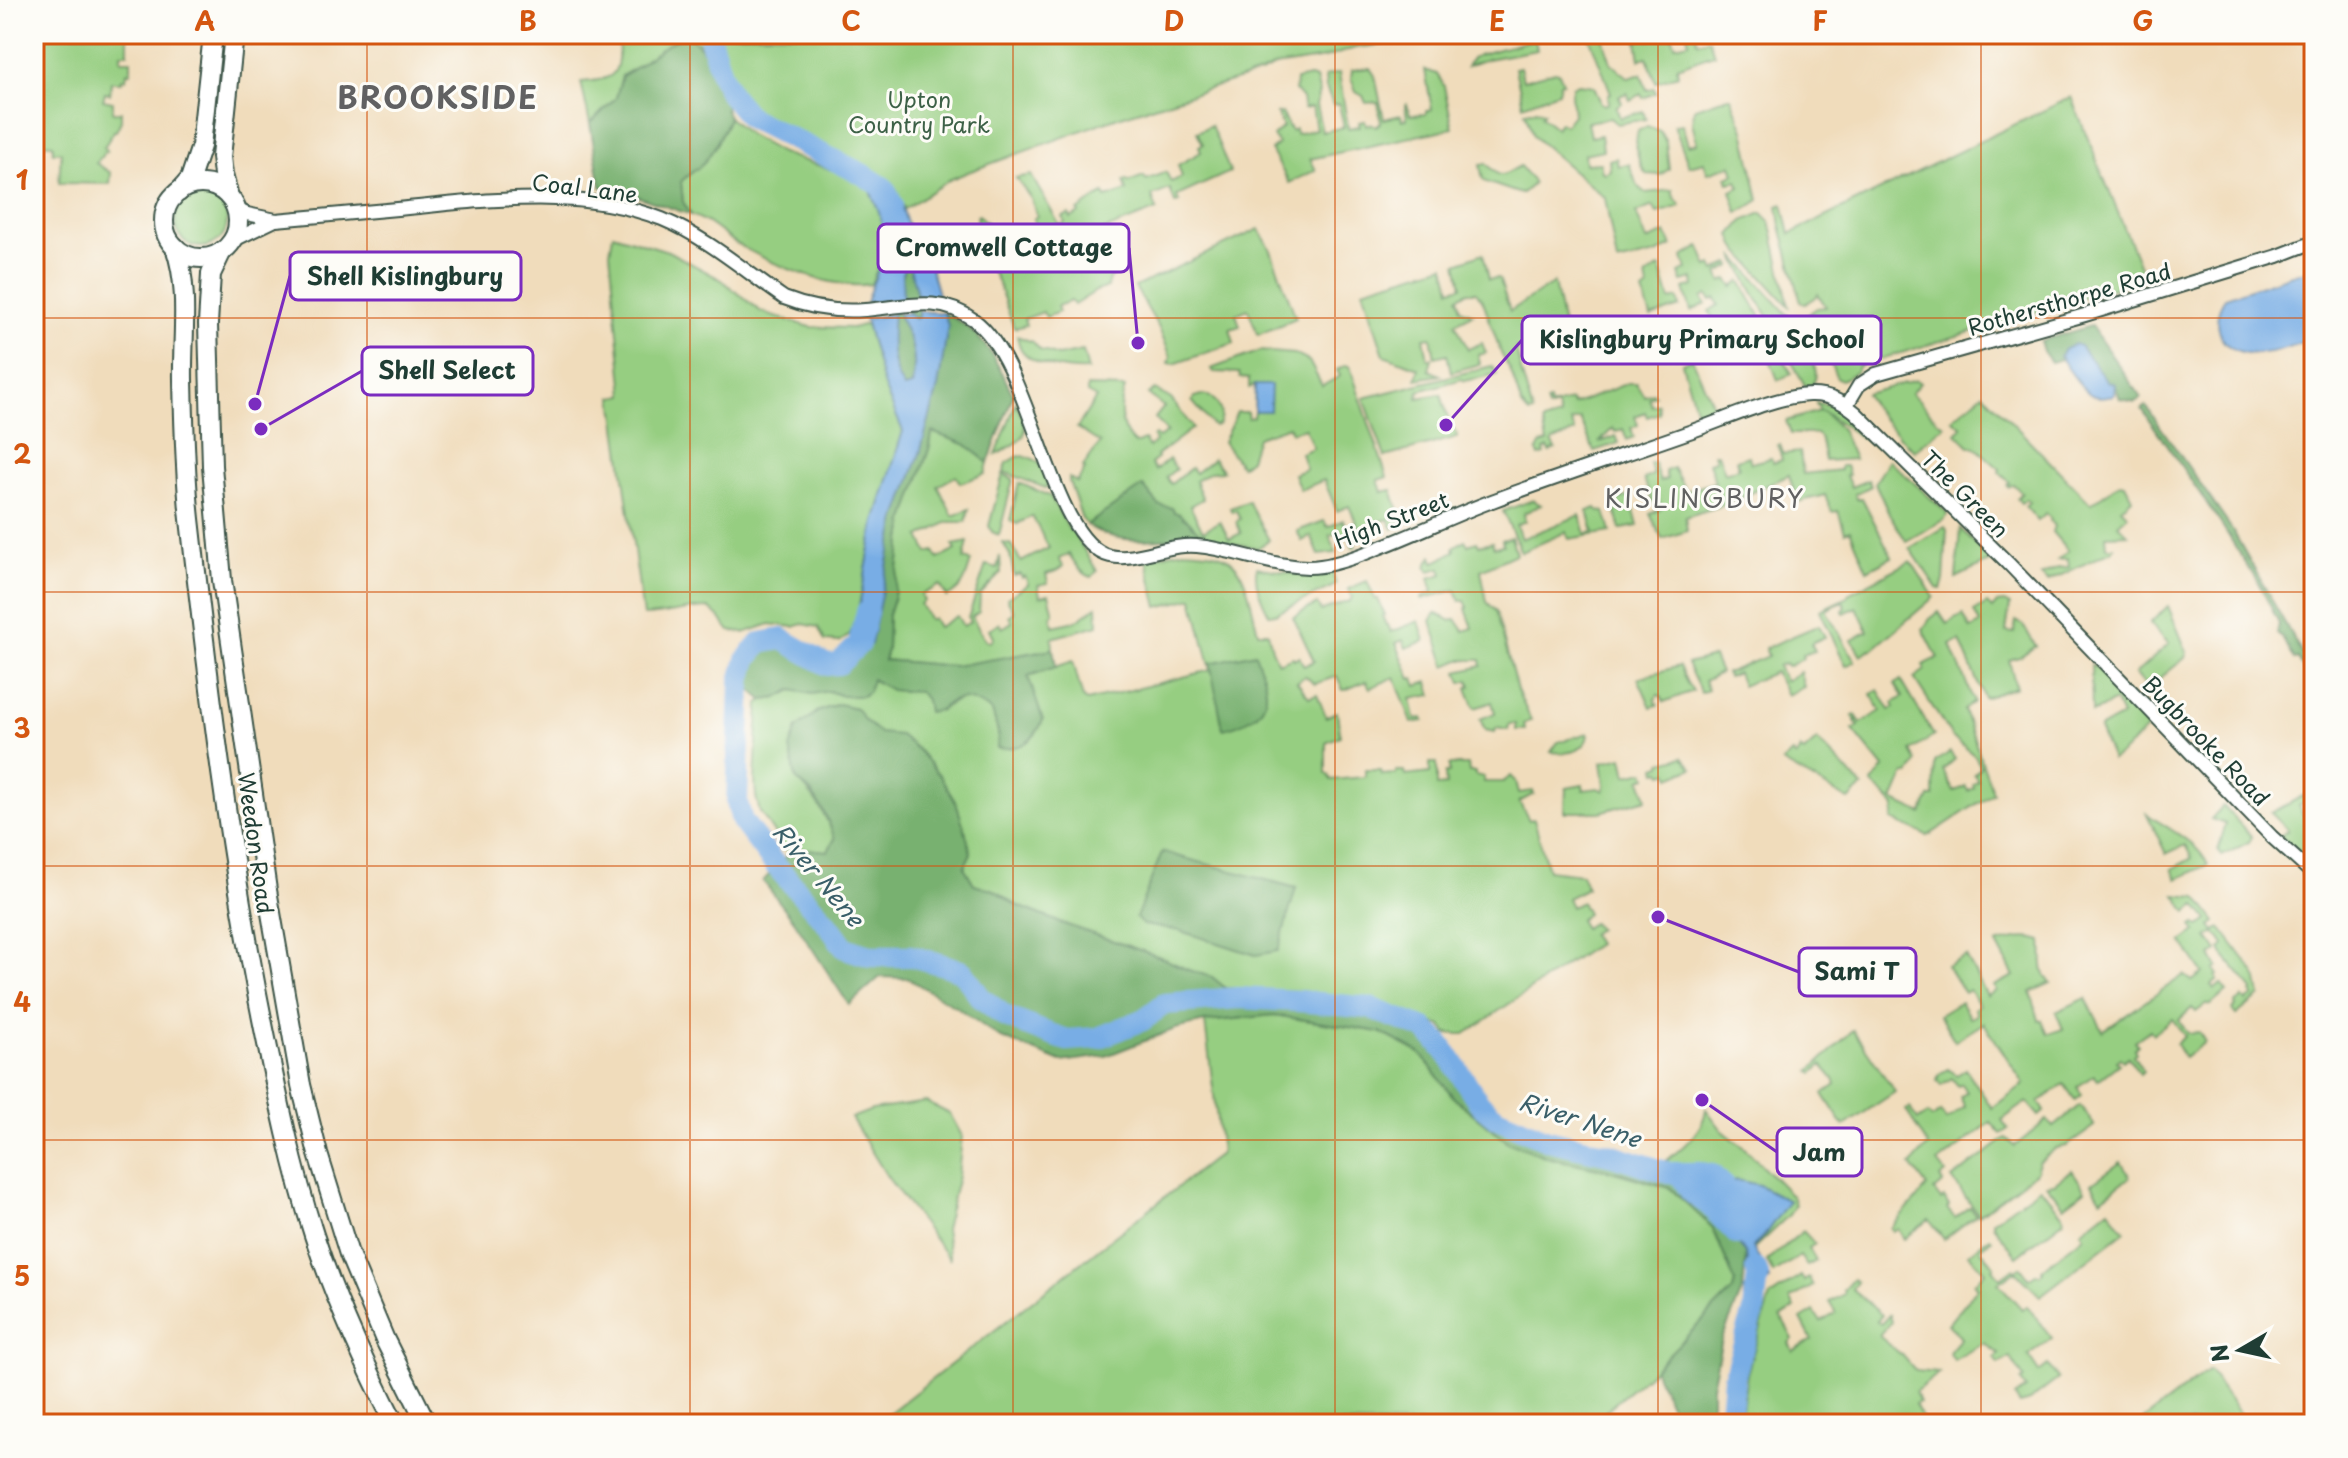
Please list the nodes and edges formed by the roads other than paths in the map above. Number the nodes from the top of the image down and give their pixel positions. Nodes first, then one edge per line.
1 (213, 34) edge
2 (234, 34) edge
3 (179, 192) junction
4 (232, 203) junction
5 (276, 220) junction
6 (2314, 242) edge
7 (227, 246) junction
8 (175, 247) junction
9 (865, 310) joint
10 (1823, 395) joint
11 (1847, 405) junction
12 (2073, 631) joint
13 (2314, 875) edge
14 (395, 1424) edge
15 (427, 1424) edge

1 - 3 highway
2 - 4 highway
3 - 4 highway
3 - 8 highway
4 - 5 street, Coal Lane
4 - 7 highway
5 - 7 street, Coal Lane
5 - 9 street, Coal Lane
6 - 11 street, Rothersthorpe Road
7 - 8 highway
7 - 15 highway, Weedon Road
8 - 14 highway, Weedon Road
9 - 10 street, High Street
10 - 11 street, The Green
11 - 12 street, The Green
12 - 13 street, Bugbrooke Road

